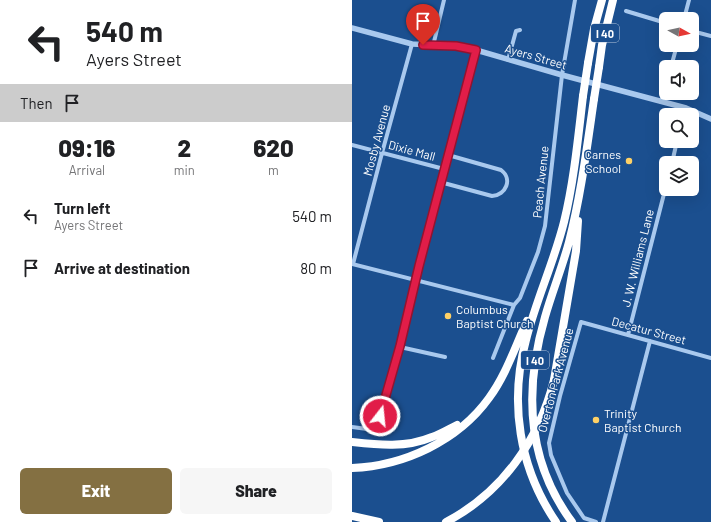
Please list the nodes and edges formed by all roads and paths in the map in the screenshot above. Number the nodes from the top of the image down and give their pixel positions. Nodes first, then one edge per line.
1 (444, 0) edge
2 (575, 0) edge
3 (602, 0) edge
4 (613, 0) edge
5 (689, 0) edge
6 (626, 12) dead end
7 (686, 12) edge
8 (659, 21) edge
9 (352, 28) edge
10 (520, 30) dead end
11 (699, 33) edge
12 (711, 36) edge
13 (412, 44) junction
14 (433, 46) junction
15 (476, 50) junction
16 (508, 60) junction
17 (562, 75) junction
18 (661, 102) joint
19 (686, 108) edge
20 (699, 114) edge
21 (711, 119) edge
22 (352, 145) edge
23 (382, 153) junction
24 (448, 155) junction
25 (444, 169) junction
26 (440, 182) junction
27 (580, 196) junction
28 (663, 196) edge
29 (353, 264) edge
30 (549, 270) junction
31 (416, 280) junction
32 (514, 305) junction
33 (581, 322) joint
34 (628, 335) junction
35 (650, 341) junction
36 (400, 346) junction
37 (445, 357) dead end
38 (493, 358) dead end
39 (711, 358) edge
40 (472, 418) junction
41 (352, 427) edge
42 (352, 442) edge
43 (352, 468) edge
44 (352, 516) edge
45 (379, 522) edge
46 (446, 522) edge
47 (556, 522) edge
48 (572, 522) edge
49 (596, 522) edge
50 (603, 522) edge

1 - 14 street
2 - 17 street, Peach Avenue
3 - 30 highway, I 40, bridge
4 - 27 highway, I 40, bridge
5 - 7 street
6 - 8 street
9 - 13 street, Ayers Street
10 - 16 street
11 - 12 street
13 - 14 street, Ayers Street
13 - 23 street, Mosby Avenue
14 - 15 street, Ayers Street
15 - 16 street, Ayers Street
15 - 24 street
16 - 17 street, Ayers Street
17 - 18 street, Ayers Street
17 - 32 street, Peach Avenue
18 - 19 street, Ayers Street
20 - 21 street, Ayers Street
22 - 23 street, Dixie Mall
23 - 25 street, Dixie Mall
23 - 29 street, Mosby Avenue
24 - 25 street
24 - 26 street
25 - 26 street
26 - 31 street
27 - 46 highway, bridge
27 - 48 highway, I 40
28 - 34 street, J. W. Williams Lane
29 - 31 street
30 - 40 highway
30 - 47 highway, I 40
31 - 32 street
31 - 36 street
32 - 38 street, Peach Avenue
33 - 34 street, Decatur Street
33 - 49 street, Overton Park Avenue
34 - 35 street, Decatur Street
35 - 39 street, Decatur Street
35 - 50 street
36 - 37 street
36 - 41 street
40 - 42 highway
40 - 43 highway
44 - 45 highway

